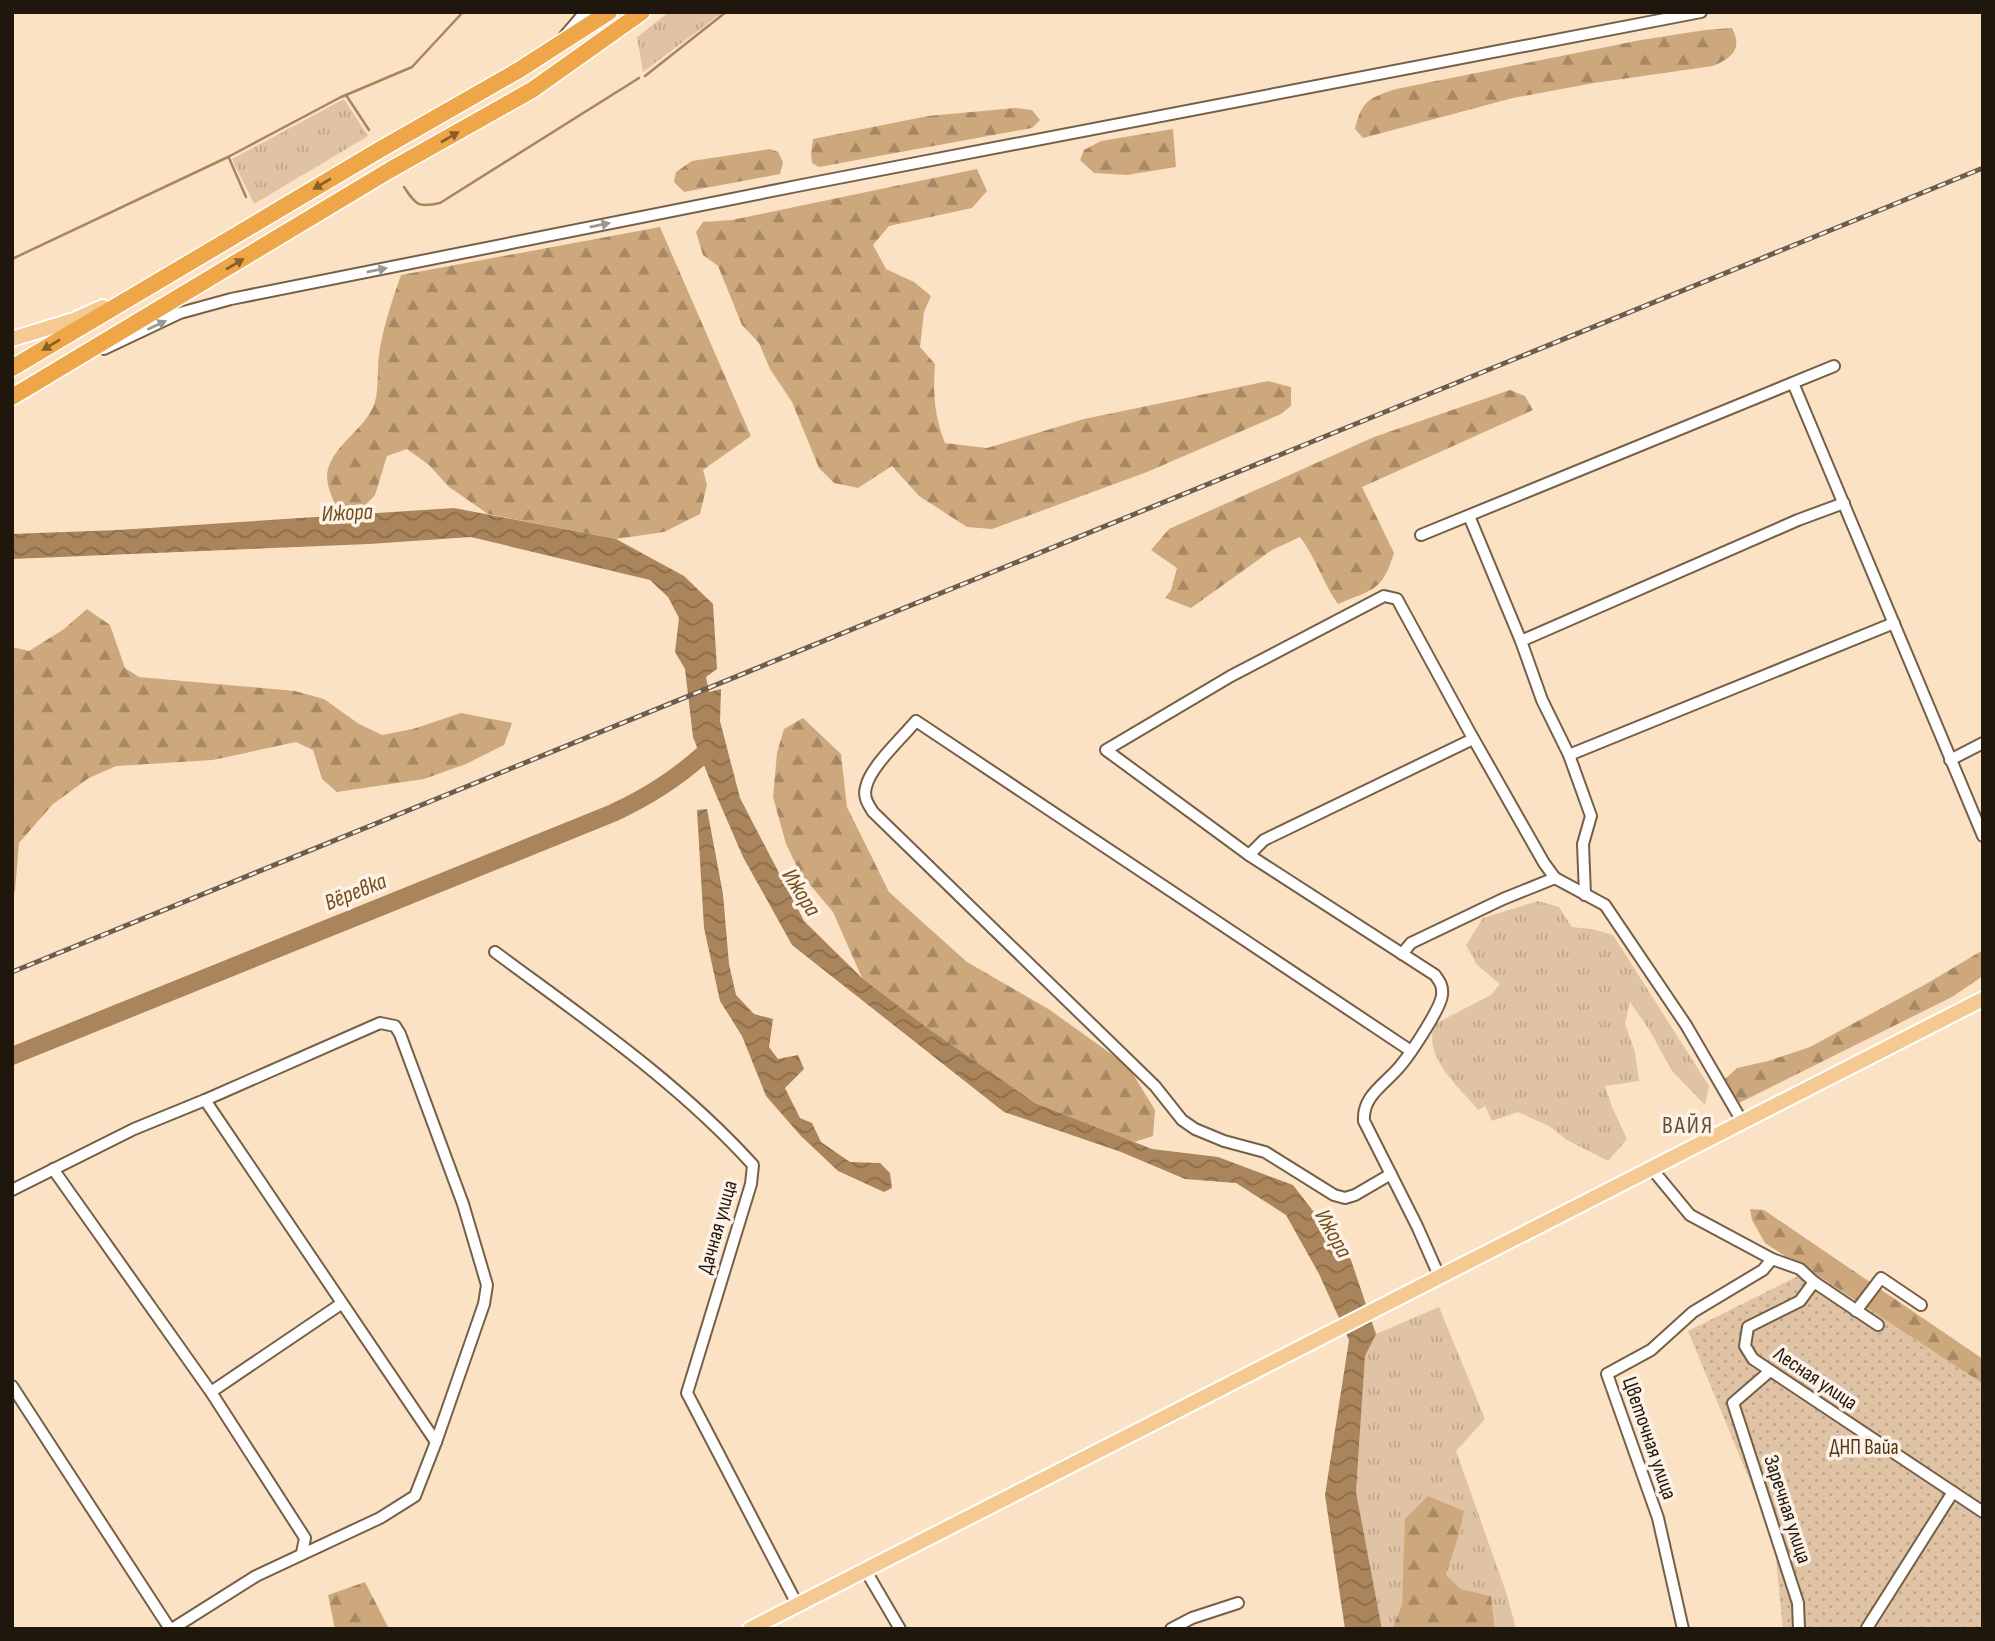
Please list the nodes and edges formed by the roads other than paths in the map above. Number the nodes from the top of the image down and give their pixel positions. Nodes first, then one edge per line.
1 (587, 12) edge
2 (609, 12) edge
3 (642, 12) edge
4 (1701, 12) edge
5 (557, 46) junction
6 (173, 273) junction
7 (12, 338) edge
8 (1834, 366) dead end
9 (12, 368) edge
10 (51, 374) junction
11 (1793, 383) junction
12 (12, 397) edge
13 (1844, 503) junction
14 (1469, 516) junction
15 (1421, 536) dead end
16 (1894, 623) junction
17 (1521, 640) junction
18 (1473, 739) junction
19 (1983, 743) edge
20 (1569, 755) junction
21 (1950, 760) junction
22 (1983, 836) edge
23 (1249, 855) junction
24 (1555, 878) junction
25 (1585, 895) junction
26 (495, 952) dead end
27 (1402, 954) junction
28 (1983, 999) edge
29 (1411, 1051) junction
30 (205, 1100) junction
31 (1743, 1123) junction
32 (53, 1169) junction
33 (1652, 1169) junction
34 (1391, 1174) junction
35 (12, 1190) edge
36 (1772, 1259) junction
37 (1440, 1278) junction
38 (1814, 1282) junction
39 (341, 1304) junction
40 (1921, 1305) dead end
41 (1856, 1311) junction
42 (1878, 1325) dead end
43 (1770, 1371) junction
44 (12, 1386) edge
45 (211, 1392) junction
46 (436, 1442) junction
47 (1953, 1492) junction
48 (1983, 1512) edge
49 (302, 1553) junction
50 (866, 1571) junction
51 (1238, 1603) dead end
52 (797, 1604) junction
53 (171, 1629) edge
54 (750, 1629) edge
55 (900, 1629) edge
56 (1171, 1629) edge
57 (1683, 1629) edge
58 (1799, 1629) edge
59 (1867, 1629) edge

1 - 5 street
2 - 5 highway
10 -> 3 highway
10 -> 4 street
5 -> 6 highway
6 - 7 main road
6 -> 9 highway
8 - 11 street
10 - 12 highway
11 - 13 street
11 - 14 street
13 - 16 street
13 - 17 street
14 - 15 street
14 - 17 street
16 - 20 street
16 - 21 street
17 - 20 street
18 - 23 street
18 - 23 street
18 - 24 street
19 - 21 street
20 - 25 street
21 - 22 street
23 - 27 street
24 - 25 street
24 - 27 street
25 - 31 street
26 - 52 street, Дачная улица
27 - 29 street
28 - 31 main road
29 - 34 street
29 - 34 street
30 - 32 street
30 - 39 street
30 - 46 street
31 - 33 main road
32 - 35 street
32 - 45 street
33 - 36 street
33 - 37 main road
34 - 37 street
36 - 38 street
36 - 57 street, Цветочная улица
37 - 50 main road
38 - 41 street
38 - 43 street, Лесная улица
39 - 45 street
39 - 46 street
40 - 41 street
41 - 42 street
43 - 47 street, Лесная улица
43 - 58 street, Заречная улица
44 - 53 street
45 - 49 street
46 - 49 street
47 - 48 street, Лесная улица
47 - 59 street
49 - 53 street
50 - 52 main road
50 - 55 street
51 - 56 street
52 - 54 main road

